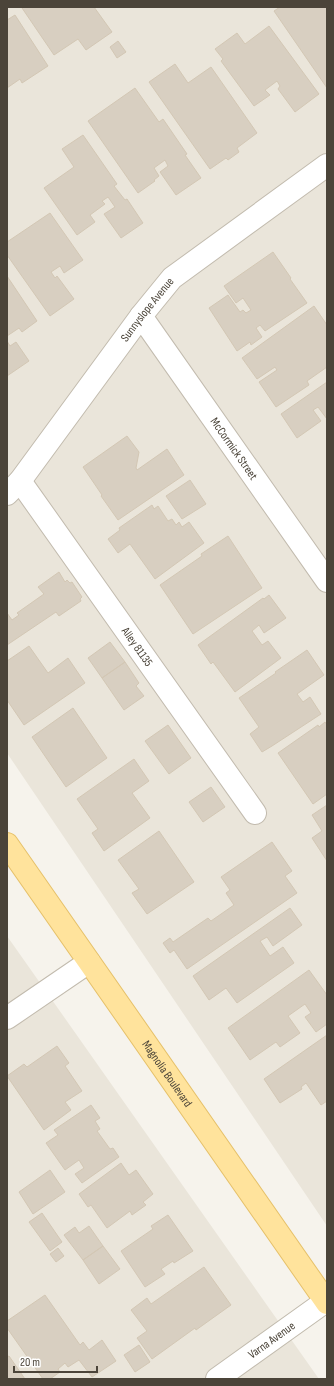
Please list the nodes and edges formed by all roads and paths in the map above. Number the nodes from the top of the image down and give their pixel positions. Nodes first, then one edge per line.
1 (327, 164) edge
2 (141, 316) junction
3 (13, 488) edge
4 (327, 581) edge
5 (255, 813) dead end
6 (7, 844) edge
7 (89, 962) junction
8 (7, 1018) edge
9 (326, 1302) edge
10 (217, 1379) edge

1 - 2 street, Sunnyslope Avenue
2 - 3 street, Sunnyslope Avenue
2 - 4 street, McCormick Street
3 - 5 street, Alley 81135
6 - 7 main road, Magnolia Boulevard
7 - 8 street
7 - 9 main road, Magnolia Boulevard
9 - 10 street, Varna Avenue

